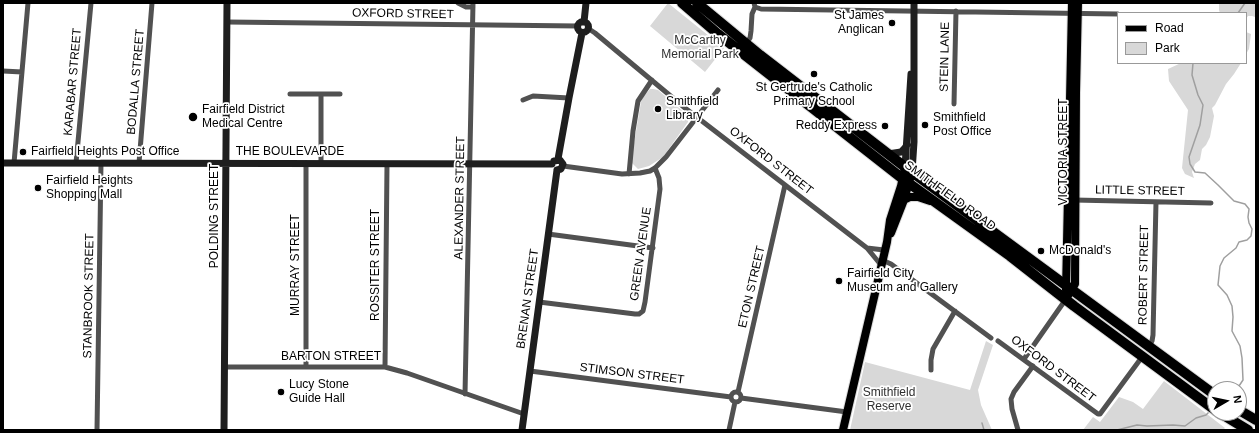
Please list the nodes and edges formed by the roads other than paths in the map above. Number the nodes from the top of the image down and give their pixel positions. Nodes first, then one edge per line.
1 (28, 3) edge
2 (91, 3) edge
3 (152, 3) edge
4 (227, 3) edge
5 (458, 3) edge
6 (586, 3) edge
7 (682, 3) edge
8 (697, 3) edge
9 (1072, 3) edge
10 (1078, 3) edge
11 (473, 5) edge
12 (755, 5) edge
13 (914, 7) edge
14 (956, 11) junction
15 (1075, 13) junction
16 (1117, 14) edge
17 (227, 22) junction
18 (584, 22) junction
19 (473, 25) junction
20 (589, 29) junction
21 (580, 30) junction
22 (746, 43) junction
23 (913, 55) junction
24 (3, 71) edge
25 (22, 72) junction
26 (652, 80) junction
27 (718, 90) dead end
28 (290, 94) dead end
29 (321, 94) junction
30 (340, 94) dead end
31 (569, 98) junction
32 (524, 100) dead end
33 (954, 104) dead end
34 (698, 117) junction
35 (907, 143) junction
36 (888, 154) junction
37 (3, 163) edge
38 (14, 163) junction
39 (76, 163) junction
40 (101, 163) junction
41 (139, 163) junction
42 (226, 163) junction
43 (306, 163) junction
44 (321, 163) junction
45 (387, 164) junction
46 (471, 164) junction
47 (558, 165) junction
48 (655, 168) junction
49 (908, 169) junction
50 (629, 174) junction
51 (906, 181) junction
52 (785, 185) junction
53 (904, 200) junction
54 (1072, 200) junction
55 (1156, 202) junction
56 (1211, 203) dead end
57 (938, 204) junction
58 (548, 234) junction
59 (887, 242) junction
60 (653, 248) junction
61 (867, 248) junction
62 (884, 250) junction
63 (881, 263) junction
64 (1069, 288) junction
65 (1066, 299) junction
66 (539, 302) junction
67 (956, 311) junction
68 (991, 338) dead end
69 (998, 341) dead end
70 (1149, 347) junction
71 (1142, 357) junction
72 (1024, 359) junction
73 (1033, 366) junction
74 (225, 367) junction
75 (306, 367) junction
76 (386, 367) junction
77 (931, 370) dead end
78 (530, 371) junction
79 (1207, 389) edge
80 (738, 392) junction
81 (465, 394) junction
82 (731, 397) junction
83 (741, 398) junction
84 (735, 402) junction
85 (1207, 404) edge
86 (847, 412) junction
87 (524, 414) junction
88 (1247, 415) edge
89 (1256, 420) edge
90 (1233, 421) edge
91 (97, 430) edge
92 (224, 430) edge
93 (522, 430) edge
94 (729, 430) edge
95 (843, 430) edge
96 (1018, 430) edge
97 (1248, 430) edge

1 - 25 street
2 - 39 street, KARABAR STREET
3 - 41 street, BODALLA STREET
4 - 17 street, POLDING STREET
5 - 11 street
6 - 18 street
7 - 51 highway, SMITHFIELD ROAD
8 - 22 highway, SMITHFIELD ROAD
9 - 15 main road, VICTORIA STREET
10 - 15 main road, VICTORIA STREET
11 - 19 street, ALEXANDER STREET
12 - 13 street
12 - 22 street
13 - 14 street
13 - 23 street
14 - 15 street
14 - 33 street, STEIN LANE
15 - 16 street
15 - 54 main road, VICTORIA STREET
17 - 19 street, OXFORD STREET
17 - 42 street, POLDING STREET
18 - 20 street
18 - 21 street
19 - 21 street, OXFORD STREET
19 - 46 street, ALEXANDER STREET
20 - 21 street
20 - 26 street, OXFORD STREET
21 - 31 street, BRENAN STREET
22 - 36 highway, SMITHFIELD ROAD
23 - 35 street
23 - 49 street
24 - 25 street
25 - 38 street
26 - 34 street, OXFORD STREET
26 - 50 street
27 - 34 street
28 - 29 street
29 - 30 street
29 - 44 street
31 - 32 street
31 - 47 street, BRENAN STREET
34 - 48 street
34 - 52 street, OXFORD STREET
35 - 36 street
35 - 49 street
36 - 49 highway, SMITHFIELD ROAD
37 - 38 street, THE BOULEVARDE
38 - 39 street, THE BOULEVARDE
39 - 40 street, THE BOULEVARDE
40 - 41 street, THE BOULEVARDE
40 - 91 street, STANBROOK STREET
41 - 42 street, THE BOULEVARDE
42 - 43 street, THE BOULEVARDE
42 - 74 street, POLDING STREET
43 - 44 street, THE BOULEVARDE
43 - 75 street, MURRAY STREET
44 - 45 street, THE BOULEVARDE
45 - 46 street, THE BOULEVARDE
45 - 76 street, ROSSITER STREET
46 - 47 street, THE BOULEVARDE
46 - 81 street, ALEXANDER STREET
47 - 50 street, THE BOULEVARDE
47 - 58 street, BRENAN STREET
48 - 50 street, THE BOULEVARDE
48 - 60 street, GREEN AVENUE
49 - 51 main road
49 - 64 highway, SMITHFIELD ROAD
51 - 53 main road
51 - 57 highway, SMITHFIELD ROAD
51 - 59 main road
52 - 61 street, OXFORD STREET
52 - 80 street, ETON STREET
53 - 57 main road
53 - 59 main road
54 - 55 street, LITTLE STREET
54 - 64 main road, VICTORIA STREET
55 - 56 street, LITTLE STREET
55 - 70 street, ROBERT STREET
57 - 65 highway, SMITHFIELD ROAD
58 - 60 street
58 - 66 street, BRENAN STREET
59 - 62 main road
60 - 66 street, GREEN AVENUE
61 - 62 street
61 - 63 street, OXFORD STREET
62 - 63 main road
63 - 67 street, OXFORD STREET
63 - 86 main road
64 - 65 main road, VICTORIA STREET
64 - 70 highway, SMITHFIELD ROAD
65 - 71 highway, SMITHFIELD ROAD
65 - 72 street
66 - 78 street, BRENAN STREET
67 - 68 street, OXFORD STREET
67 - 77 street
69 - 72 street, OXFORD STREET
70 - 79 highway, SMITHFIELD ROAD
71 - 73 street, OXFORD STREET
71 - 85 highway, SMITHFIELD ROAD
72 - 73 street, OXFORD STREET
73 - 96 street
74 - 75 street, BARTON STREET
74 - 92 street, POLDING STREET
75 - 76 street, BARTON STREET
76 - 81 street, BARTON STREET
78 - 82 street, STIMSON STREET
78 - 87 street, BRENAN STREET
80 - 82 street
80 - 83 street
81 - 87 street, BARTON STREET
82 - 84 street
83 - 84 street
83 - 86 street
84 - 94 street
86 - 95 main road
87 - 93 street, BRENAN STREET
88 - 89 highway
90 - 97 highway

